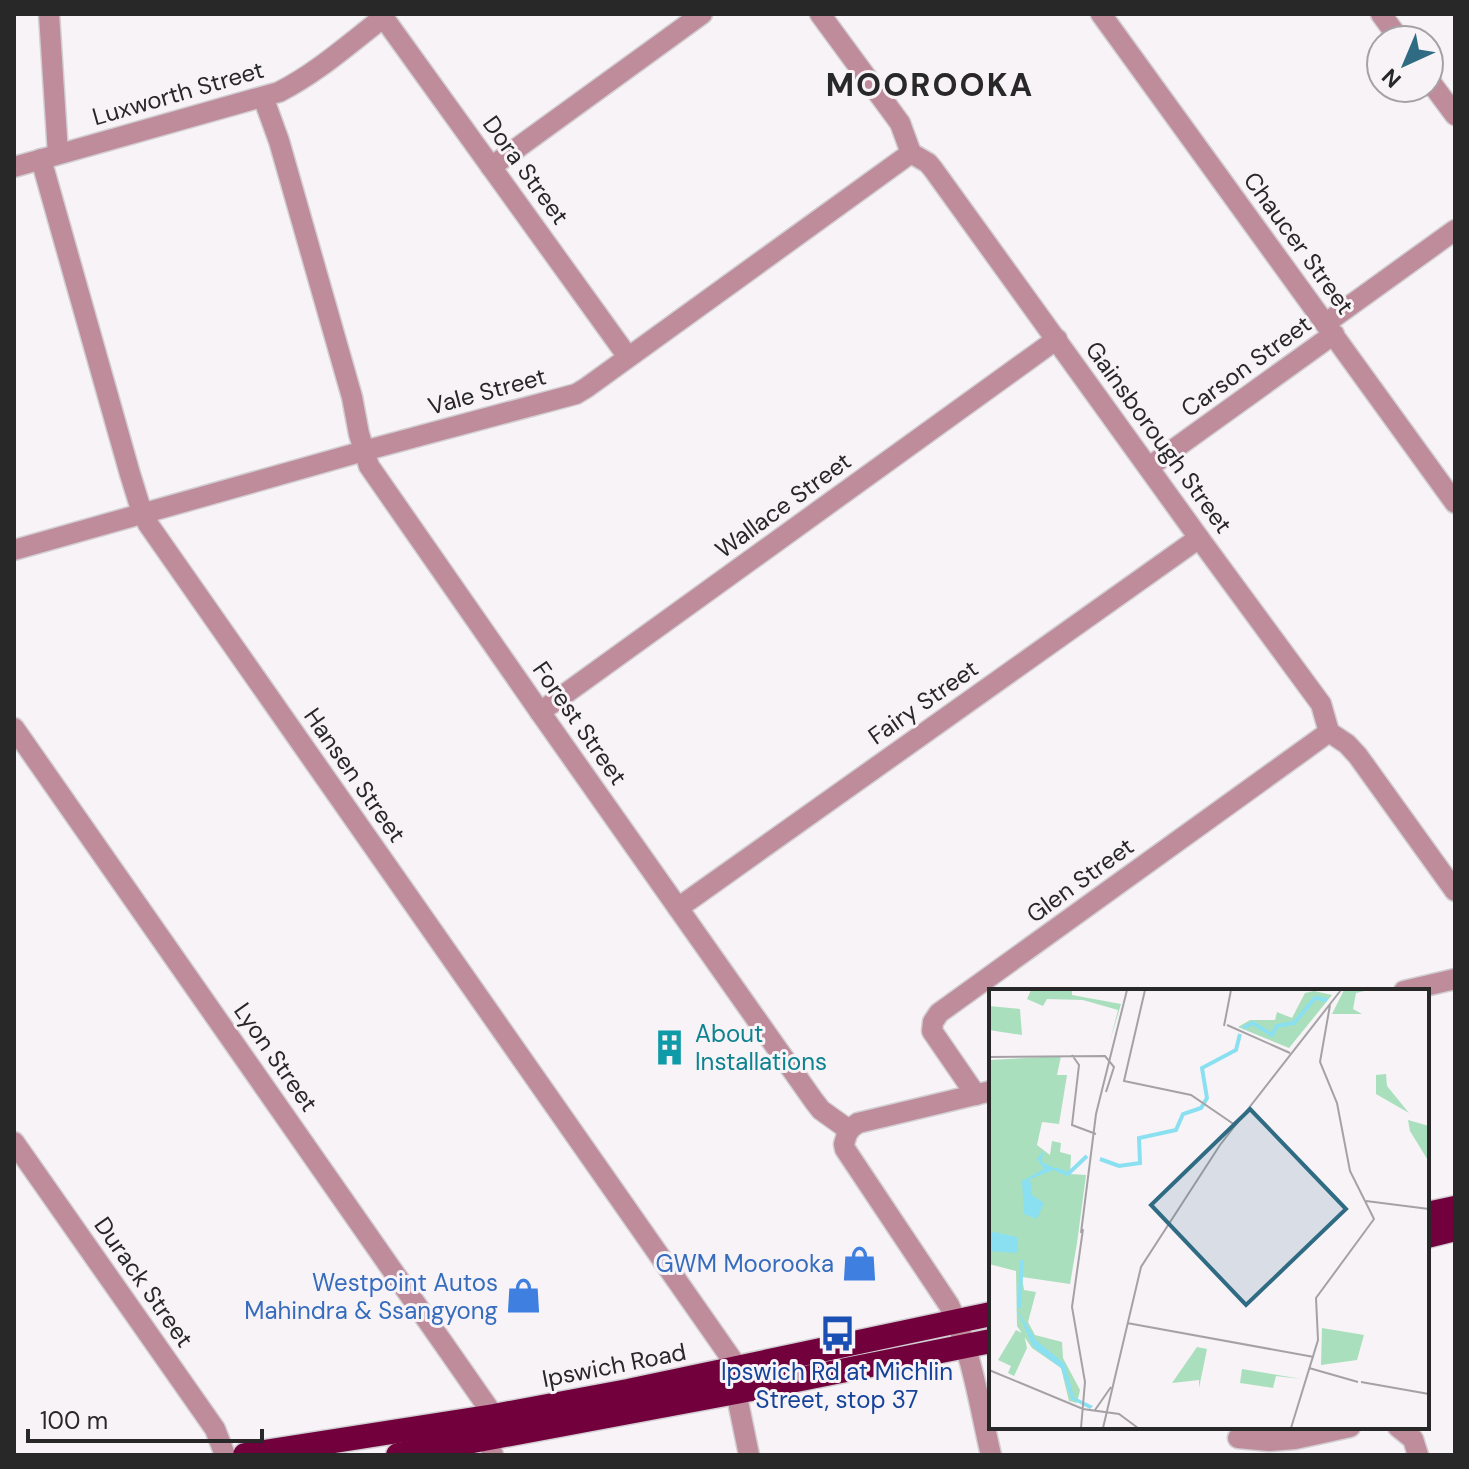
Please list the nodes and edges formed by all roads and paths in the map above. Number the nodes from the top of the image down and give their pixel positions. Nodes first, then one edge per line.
1 (49, 14) edge
2 (702, 14) edge
3 (820, 14) edge
4 (1101, 14) edge
5 (382, 16) edge
6 (263, 97) junction
7 (911, 153) junction
8 (50, 157) junction
9 (14, 167) edge
10 (491, 167) junction
11 (1455, 230) edge
12 (1330, 329) junction
13 (1057, 339) junction
14 (628, 357) junction
15 (363, 451) junction
16 (1149, 467) junction
17 (1455, 503) edge
18 (143, 514) junction
19 (1199, 538) junction
20 (14, 550) edge
21 (540, 712) junction
22 (14, 728) edge
23 (1329, 732) junction
24 (1455, 891) edge
25 (678, 908) junction
26 (1455, 979) edge
27 (1412, 989) edge
28 (983, 1093) edge
29 (849, 1130) junction
30 (14, 1142) edge
31 (1455, 1208) edge
32 (1429, 1214) edge
33 (1455, 1229) edge
34 (1429, 1236) edge
35 (989, 1314) edge
36 (957, 1322) junction
37 (989, 1341) edge
38 (966, 1347) junction
39 (737, 1380) junction
40 (1341, 1429) edge
41 (1400, 1429) edge
42 (492, 1437) edge
43 (1237, 1440) edge
44 (225, 1455) edge
45 (245, 1455) edge
46 (398, 1455) edge
47 (749, 1455) edge
48 (991, 1455) edge
49 (1418, 1455) edge

1 - 8 street, Hansen Street
2 - 10 street
3 - 7 street, Gainsborough Street
4 - 12 street, Chaucer Street
5 - 6 street, Luxworth Street
5 - 10 street, Dora Street
6 - 8 street, Luxworth Street
6 - 15 street, Forest Street
7 - 13 street, Gainsborough Street
7 - 14 street, Vale Street
8 - 9 street, Luxworth Street
8 - 18 street, Hansen Street
10 - 14 street, Dora Street
11 - 12 street, Carson Street
12 - 16 street, Carson Street
12 - 17 street, Chaucer Street
13 - 16 street, Gainsborough Street
13 - 21 street, Wallace Street
14 - 15 street, Vale Street
15 - 18 street, Vale Street
15 - 21 street, Forest Street
16 - 19 street, Gainsborough Street
18 - 20 street, Vale Street
18 - 39 street, Hansen Street
19 - 23 street, Gainsborough Street
19 - 25 street, Fairy Street
21 - 25 street, Forest Street
22 - 42 street, Lyon Street
23 - 24 street, Gainsborough Street
23 - 28 street, Glen Street
25 - 29 street, Forest Street
26 - 27 street
28 - 29 street
29 - 36 street
30 - 44 street, Durack Street
31 - 32 highway
33 - 34 highway
35 - 36 highway, Ipswich Road
36 - 38 street
36 - 39 highway, Ipswich Road
37 - 38 highway, Ipswich Road
38 - 39 highway, Ipswich Road
38 - 48 street
39 - 42 highway, Ipswich Road
39 - 47 street
40 - 43 street
41 - 49 street
42 - 45 highway, Ipswich Road
42 - 46 highway, Ipswich Road

